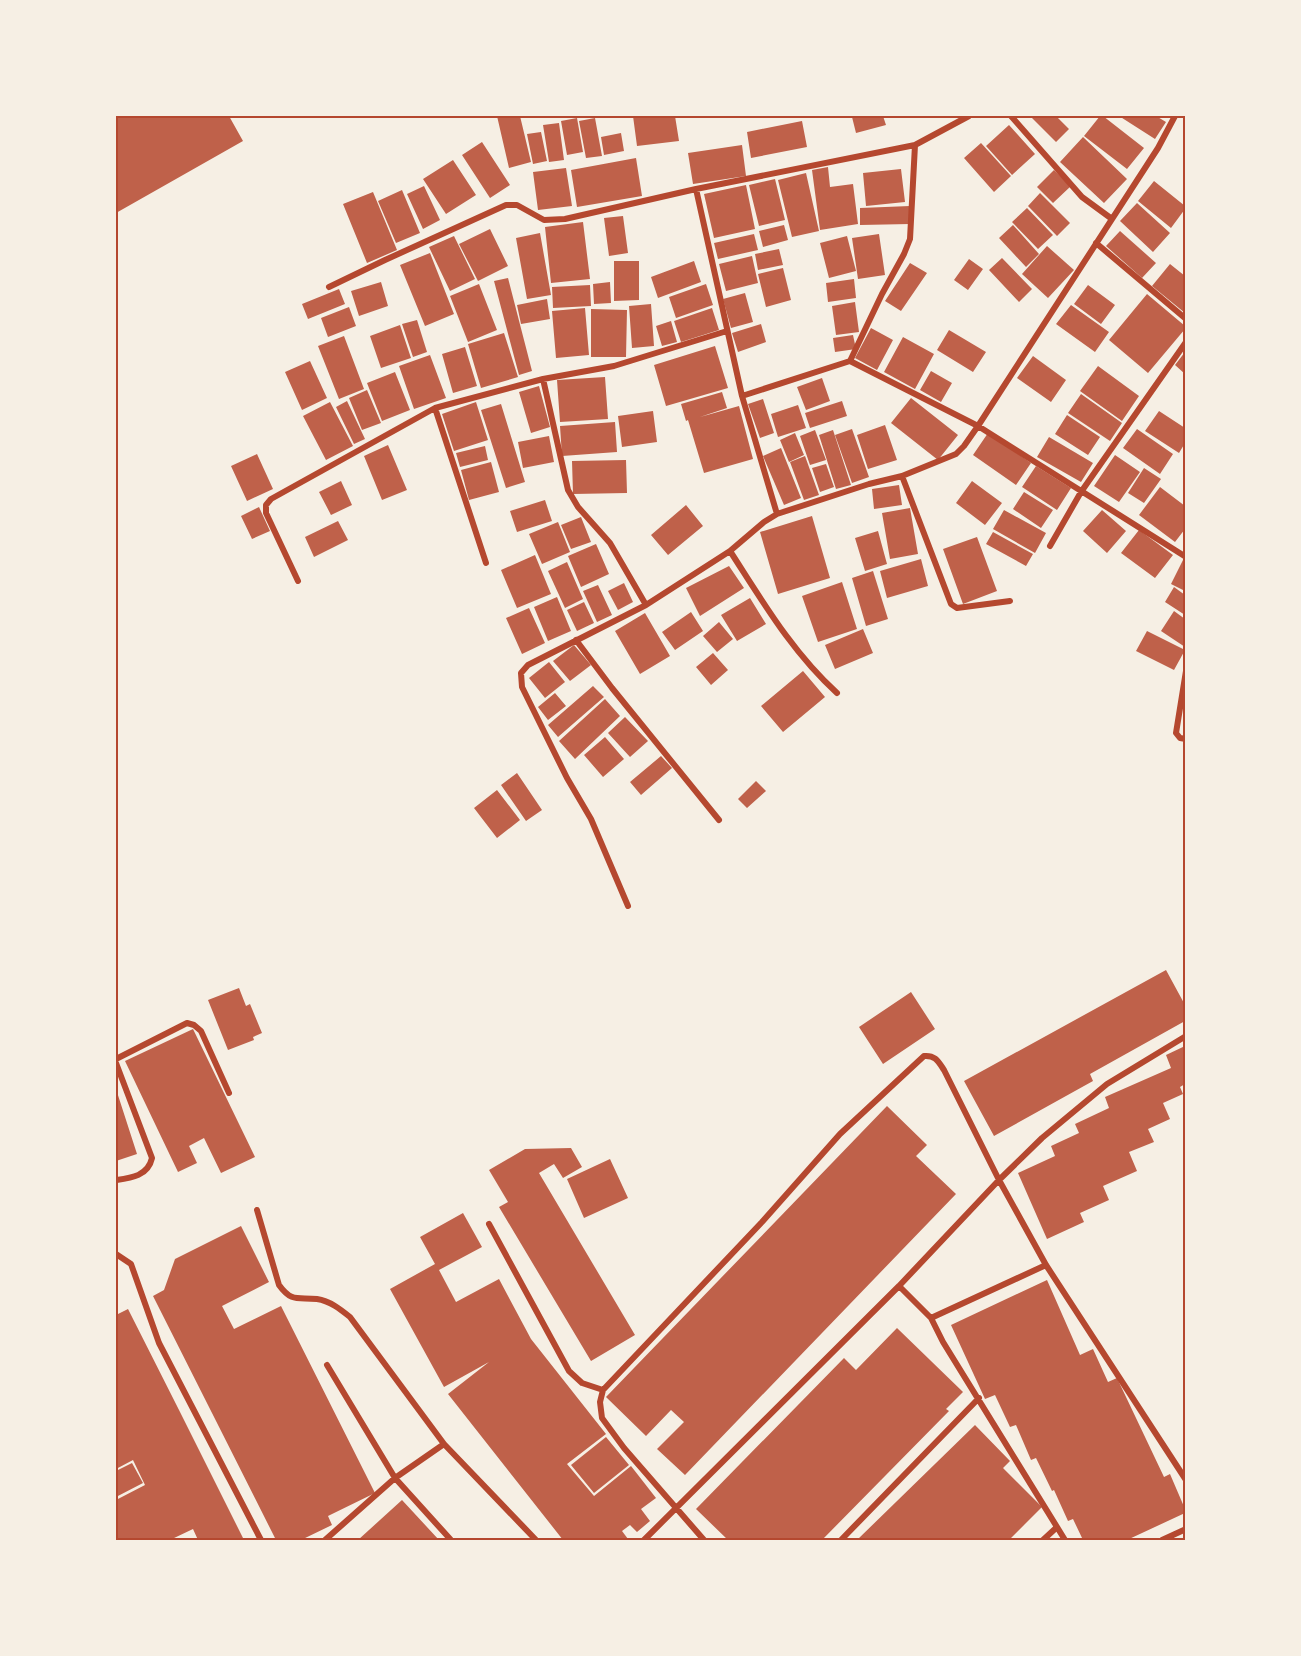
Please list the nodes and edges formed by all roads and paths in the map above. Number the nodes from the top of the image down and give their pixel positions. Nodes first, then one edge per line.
1 (969, 116) edge
2 (1011, 116) edge
3 (1175, 116) edge
4 (915, 145) junction
5 (696, 189) junction
6 (1112, 219) junction
7 (1096, 243) junction
8 (329, 287) dead end
9 (1185, 320) edge
10 (727, 330) junction
11 (1185, 342) edge
12 (850, 361) junction
13 (543, 379) junction
14 (742, 396) junction
15 (435, 408) junction
16 (978, 426) junction
17 (902, 476) junction
18 (1081, 492) junction
19 (777, 514) junction
20 (1050, 546) dead end
21 (730, 551) junction
22 (1185, 557) edge
23 (486, 563) dead end
24 (298, 581) dead end
25 (1010, 601) dead end
26 (646, 605) junction
27 (576, 640) junction
28 (1185, 672) edge
29 (837, 693) dead end
30 (1185, 739) edge
31 (719, 820) dead end
32 (628, 906) dead end
33 (1185, 1036) edge
34 (116, 1060) edge
35 (229, 1093) dead end
36 (116, 1180) edge
37 (999, 1180) junction
38 (257, 1210) dead end
39 (489, 1224) dead end
40 (116, 1254) edge
41 (1046, 1265) junction
42 (899, 1286) junction
43 (931, 1318) junction
44 (327, 1365) dead end
45 (603, 1390) junction
46 (979, 1398) junction
47 (444, 1444) junction
48 (395, 1478) junction
49 (1185, 1480) edge
50 (676, 1509) junction
51 (1056, 1528) junction
52 (1185, 1529) edge
53 (261, 1540) edge
54 (325, 1540) edge
55 (452, 1540) edge
56 (536, 1540) edge
57 (644, 1540) edge
58 (704, 1540) edge
59 (841, 1540) edge
60 (1043, 1540) edge
61 (1065, 1540) edge
62 (1162, 1540) edge

1 - 4 street
2 - 6 street
3 - 6 street
4 - 5 street
4 - 12 street
5 - 8 street
5 - 10 street
6 - 7 street
7 - 9 street
7 - 16 street
10 - 13 street
10 - 14 street
11 - 18 street
12 - 14 street
12 - 16 street
13 - 15 street
13 - 26 street
14 - 19 street
15 - 23 street
15 - 24 street
16 - 17 street
16 - 18 street
17 - 19 street
17 - 25 street
18 - 20 street
18 - 22 street
19 - 21 street
21 - 26 street
21 - 29 street
26 - 27 street
27 - 31 street
27 - 32 street
28 - 30 street
33 - 37 street
34 - 35 street
34 - 36 street
37 - 41 street
37 - 42 street
37 - 45 street
38 - 47 street
39 - 45 street
40 - 53 street
41 - 43 street
41 - 49 street
42 - 43 street
42 - 50 street
43 - 46 street
44 - 48 street
45 - 50 street
46 - 51 street
46 - 59 street
47 - 48 street
47 - 56 street
48 - 54 street
48 - 55 street
50 - 57 street
50 - 58 street
51 - 60 street
51 - 61 street
52 - 62 street

